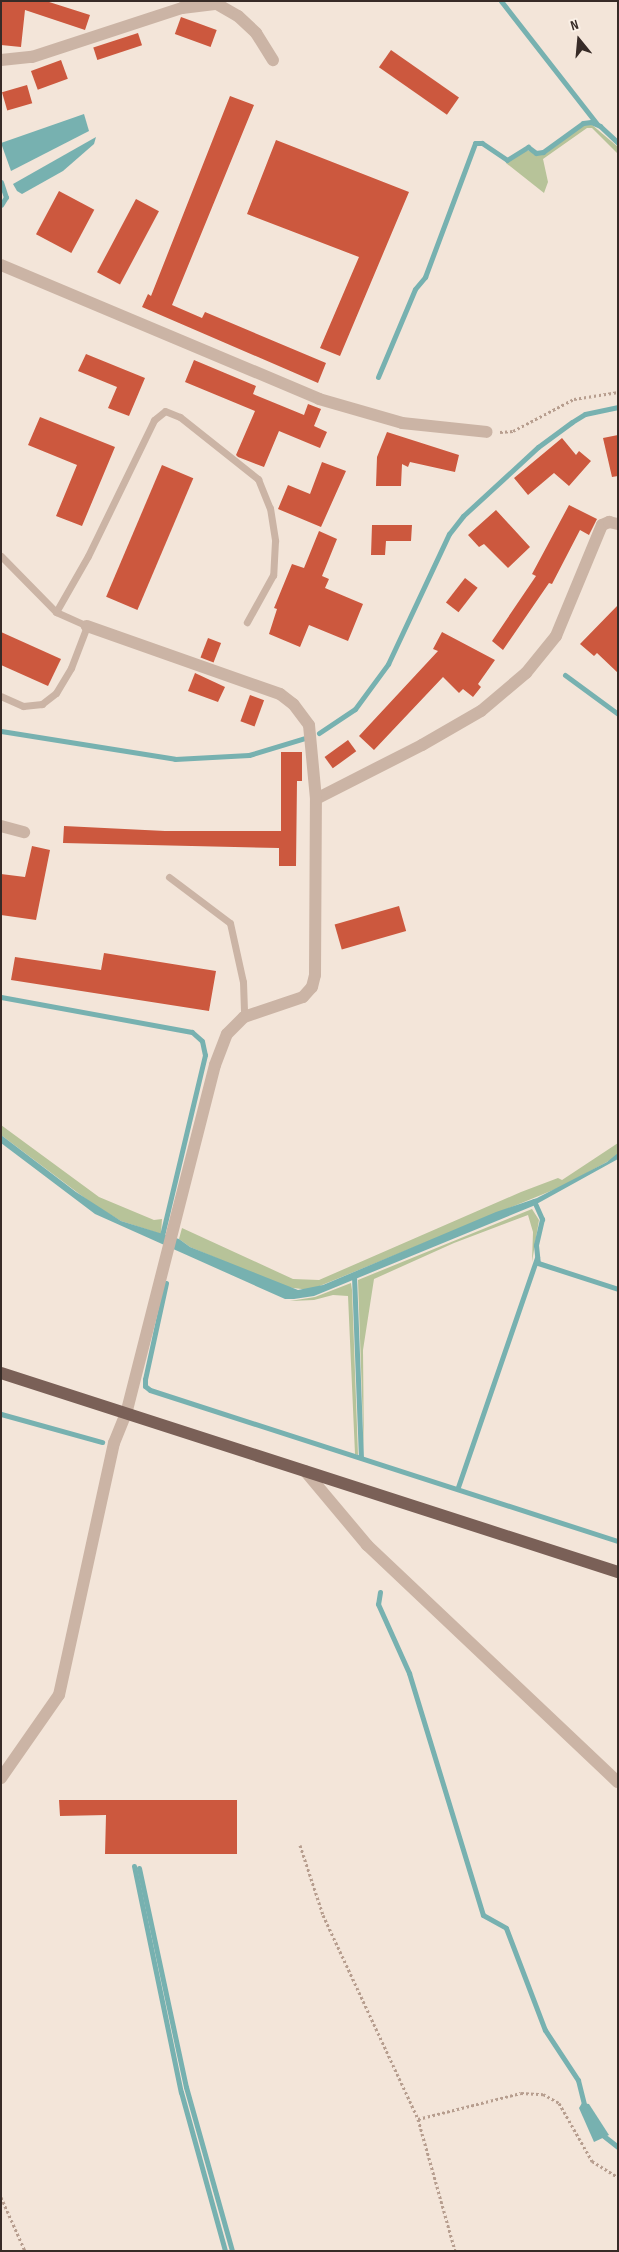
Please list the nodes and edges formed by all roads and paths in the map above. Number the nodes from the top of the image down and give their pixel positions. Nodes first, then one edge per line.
1 (1, 60) edge
2 (273, 60) dead end
3 (1, 265) edge
4 (618, 392) edge
5 (487, 432) joint
6 (618, 524) edge
7 (1, 556) edge
8 (56, 612) junction
9 (247, 622) dead end
10 (87, 626) junction
11 (1, 696) edge
12 (316, 799) junction
13 (1, 826) edge
14 (24, 832) dead end
15 (168, 877) dead end
16 (244, 1017) junction
17 (1, 1373) edge
18 (126, 1414) junction
19 (305, 1471) junction
20 (618, 1572) edge
21 (1, 1778) edge
22 (618, 1782) edge
23 (300, 1845) dead end
24 (418, 2119) junction
25 (618, 2177) edge
26 (1, 2198) edge
27 (25, 2251) edge
28 (455, 2251) edge

1 - 2 street
3 - 5 street
4 - 5 path
6 - 12 street
7 - 8 lane
8 - 9 lane
8 - 10 lane
10 - 11 lane
10 - 12 street
12 - 16 street
13 - 14 street
15 - 16 lane
16 - 18 street
17 - 18 main road
18 - 19 main road
18 - 21 street
19 - 20 main road
19 - 22 street
23 - 24 path
24 - 25 path
24 - 28 path
26 - 27 path

